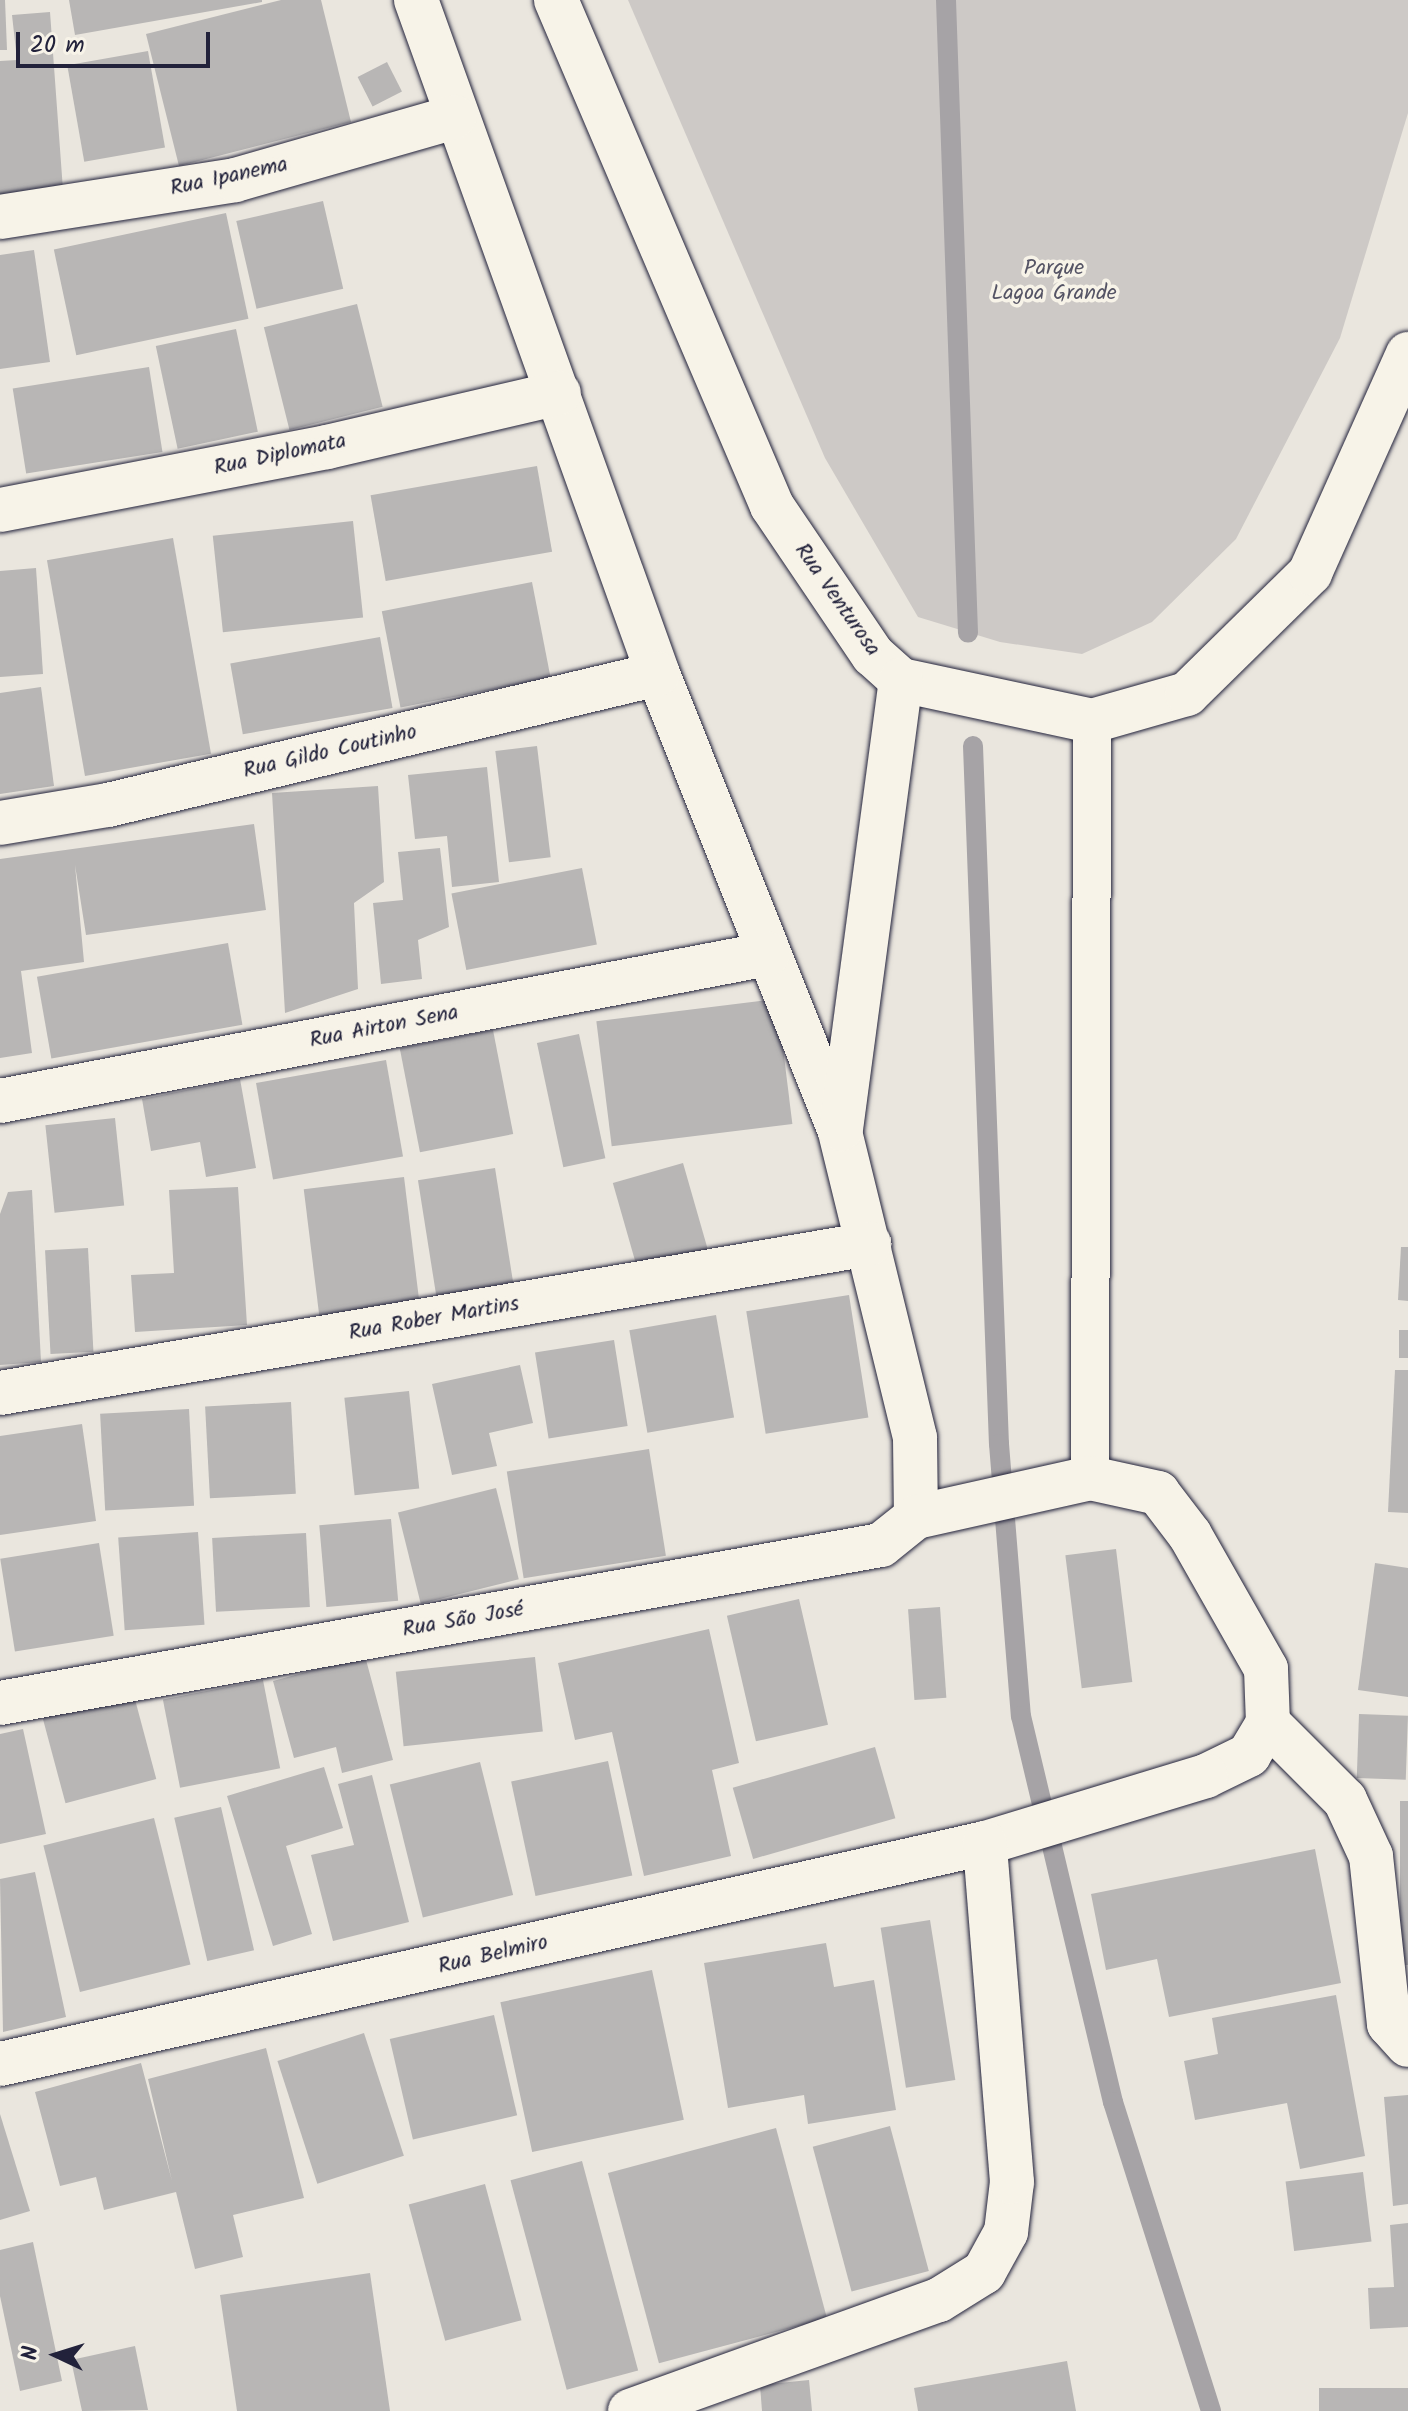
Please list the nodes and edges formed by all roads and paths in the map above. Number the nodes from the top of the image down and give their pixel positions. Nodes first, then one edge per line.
1 (416, 0) edge
2 (556, 0) edge
3 (454, 117) junction
4 (0, 217) edge
5 (1408, 354) edge
6 (559, 393) junction
7 (0, 510) edge
8 (658, 674) junction
9 (901, 680) junction
10 (1092, 721) junction
11 (0, 823) edge
12 (768, 954) junction
13 (0, 1101) edge
14 (840, 1132) junction
15 (869, 1244) junction
16 (0, 1393) edge
17 (1090, 1478) junction
18 (916, 1517) junction
19 (0, 1703) edge
20 (1268, 1723) junction
21 (985, 1843) junction
22 (1408, 2045) edge
23 (0, 2064) edge
24 (630, 2411) edge

1 - 3 street
2 - 9 street, Rua Venturosa
3 - 4 street, Rua Ipanema
3 - 6 street
5 - 10 street
6 - 7 street, Rua Diplomata
6 - 8 street
8 - 11 street, Rua Gildo Coutinho
8 - 12 street
9 - 10 street
9 - 14 street
10 - 17 lane
12 - 13 street, Rua Airton Sena
12 - 14 street
14 - 15 street
15 - 16 street, Rua Rober Martins
15 - 18 street
17 - 18 street
17 - 20 street
18 - 19 street, Rua São José
20 - 21 street, Rua Belmiro
20 - 22 street
21 - 23 street, Rua Belmiro
21 - 24 street

